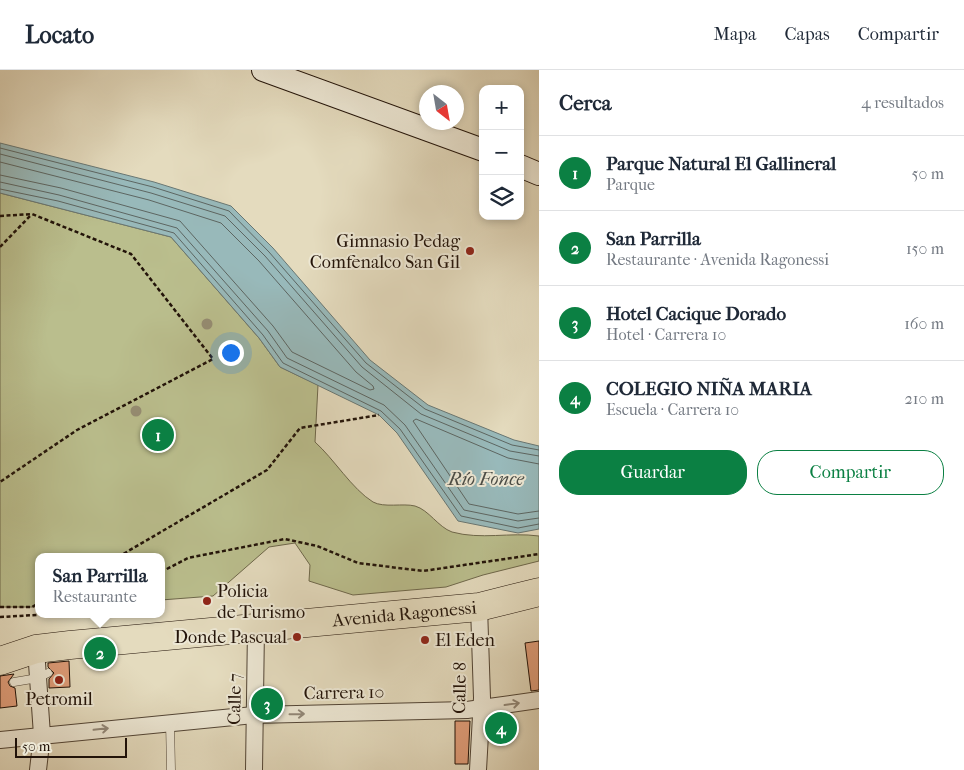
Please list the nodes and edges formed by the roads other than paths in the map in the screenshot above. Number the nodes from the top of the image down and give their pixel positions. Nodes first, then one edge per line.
1 (263, 70) edge
2 (479, 149) edge
3 (524, 168) edge
4 (539, 174) edge
5 (539, 592) edge
6 (479, 607) junction
7 (256, 628) junction
8 (23, 667) edge
9 (539, 700) edge
10 (480, 709) junction
11 (254, 714) junction
12 (170, 722) junction
13 (42, 735) junction
14 (0, 740) edge
15 (38, 770) edge
16 (172, 770) edge
17 (254, 770) edge
18 (478, 770) edge

1 - 2 street
3 - 4 street
5 - 6 highway, Avenida Ragonessi
6 - 7 highway, Avenida Ragonessi
6 - 10 street, Calle 8
7 - 8 highway, Avenida Ragonessi
7 - 11 street, Calle 7
8 - 13 street
10 -> 9 street, Carrera 10
11 -> 10 street, Carrera 10
10 - 18 street, Calle 8
11 - 12 street, Carrera 10
11 - 17 street, Calle 7
13 -> 12 street, Carrera 10
12 - 16 lane
13 - 14 street, Carrera 10
13 - 15 street

